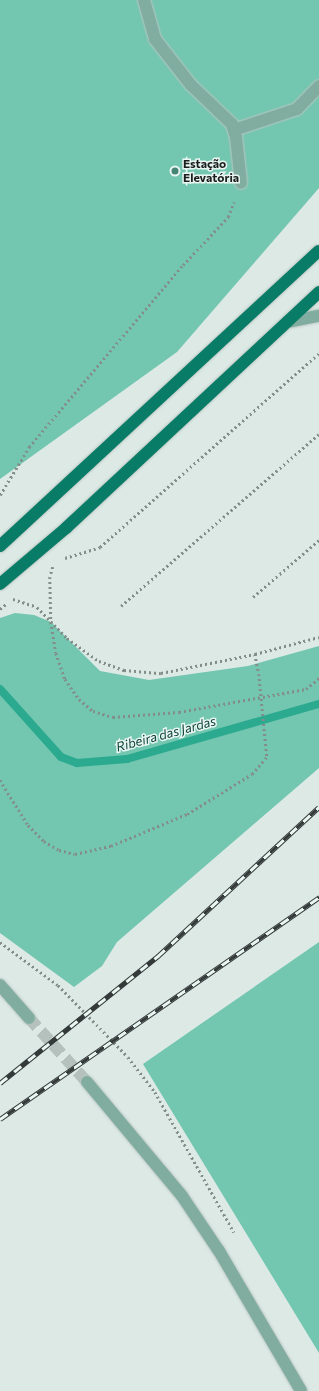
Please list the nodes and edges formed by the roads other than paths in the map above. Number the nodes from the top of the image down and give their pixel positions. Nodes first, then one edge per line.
1 (144, 0) edge
2 (319, 86) edge
3 (234, 130) junction
4 (241, 183) road end
5 (319, 251) edge
6 (319, 292) edge
7 (319, 316) edge
8 (287, 322) junction
9 (0, 546) edge
10 (0, 584) edge
11 (0, 985) edge
12 (28, 1018) tunnel mouth
13 (87, 1082) tunnel mouth
14 (301, 1391) edge

1 - 3 street
2 - 3 street
3 - 4 street
5 - 9 main road
6 - 8 main road
7 - 8 street
8 - 10 main road
11 - 12 street
13 - 14 street

